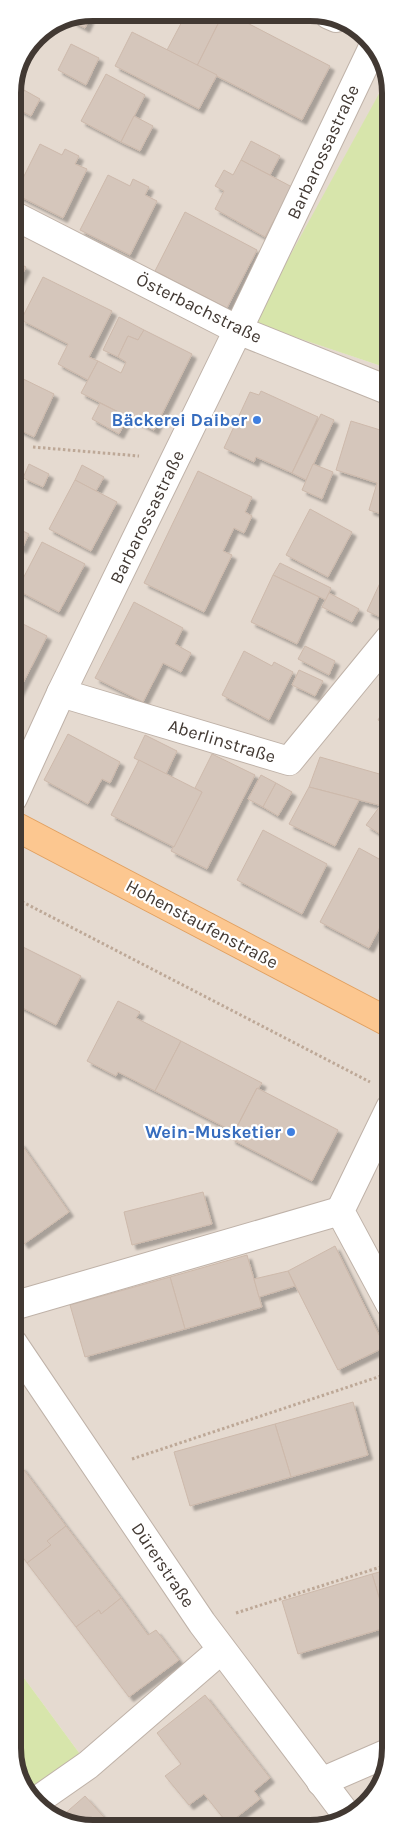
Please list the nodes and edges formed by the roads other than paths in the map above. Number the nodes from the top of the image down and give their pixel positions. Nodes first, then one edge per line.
1 (370, 54) edge
2 (21, 219) edge
3 (238, 330) junction
4 (382, 388) edge
5 (382, 648) edge
6 (61, 693) junction
7 (21, 780) edge
8 (21, 829) edge
9 (382, 1019) edge
10 (382, 1125) edge
11 (340, 1212) junction
12 (382, 1289) edge
13 (21, 1304) edge
14 (21, 1355) edge
15 (221, 1650) junction
16 (381, 1756) edge
17 (321, 1782) junction
18 (41, 1797) edge
19 (344, 1811) edge

1 - 3 street, Barbarossastraße
2 - 3 street, Österbachstraße
3 - 4 street, Österbachstraße
3 - 6 street, Barbarossastraße
5 - 6 street, Aberlinstraße
6 - 7 street, Barbarossastraße
8 - 9 main road, Hohenstaufenstraße
10 - 11 street
11 - 12 street
11 - 13 street
14 - 15 street, Dürerstraße
15 - 17 street, Dürerstraße
15 - 18 street
16 - 17 street
17 - 19 street, Dürerstraße

